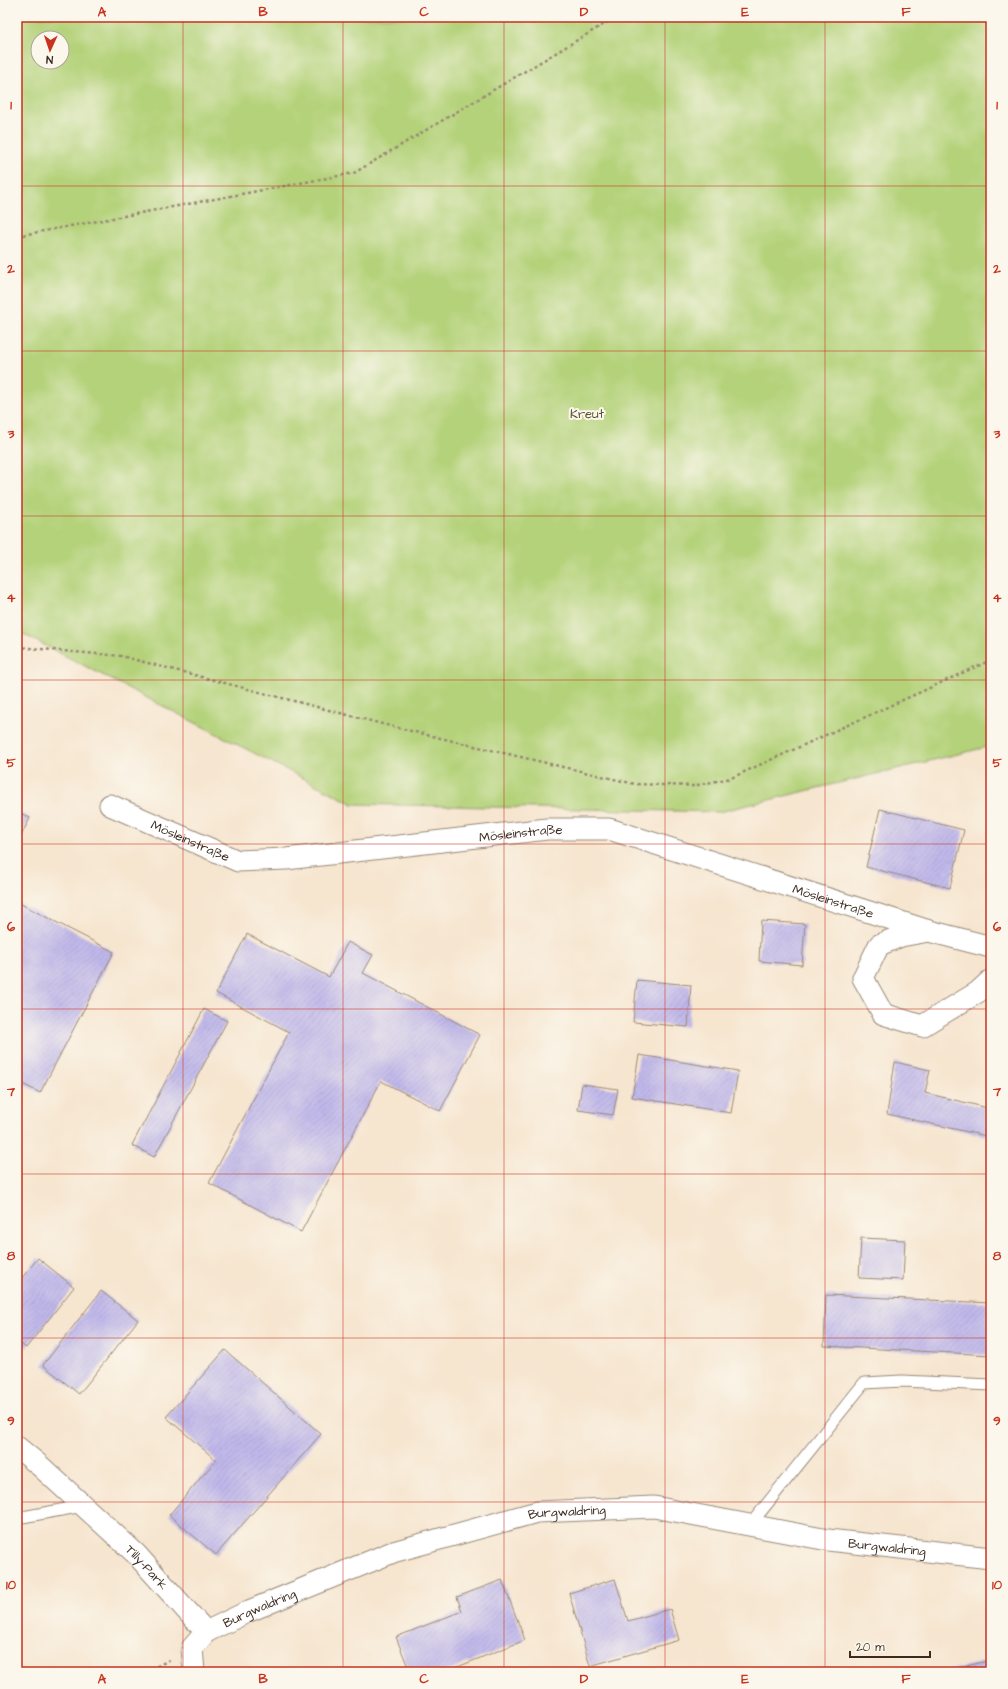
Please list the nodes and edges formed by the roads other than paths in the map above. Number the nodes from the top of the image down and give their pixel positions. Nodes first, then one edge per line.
1 (110, 805) dead end
2 (929, 931) junction
3 (991, 947) edge
4 (991, 980) edge
5 (991, 1385) edge
6 (17, 1447) edge
7 (83, 1506) junction
8 (17, 1518) edge
9 (750, 1525) junction
10 (991, 1558) edge
11 (206, 1632) junction
12 (194, 1672) edge

1 - 2 street, Mösleinstraße
2 - 3 street, Mösleinstraße
2 - 4 street, Mösleinstraße
5 - 9 lane
6 - 7 street, Tilly-Park
7 - 8 lane
7 - 11 street, Tilly-Park
9 - 10 street, Burgwaldring
9 - 11 street, Burgwaldring
11 - 12 street, Burgwaldring

